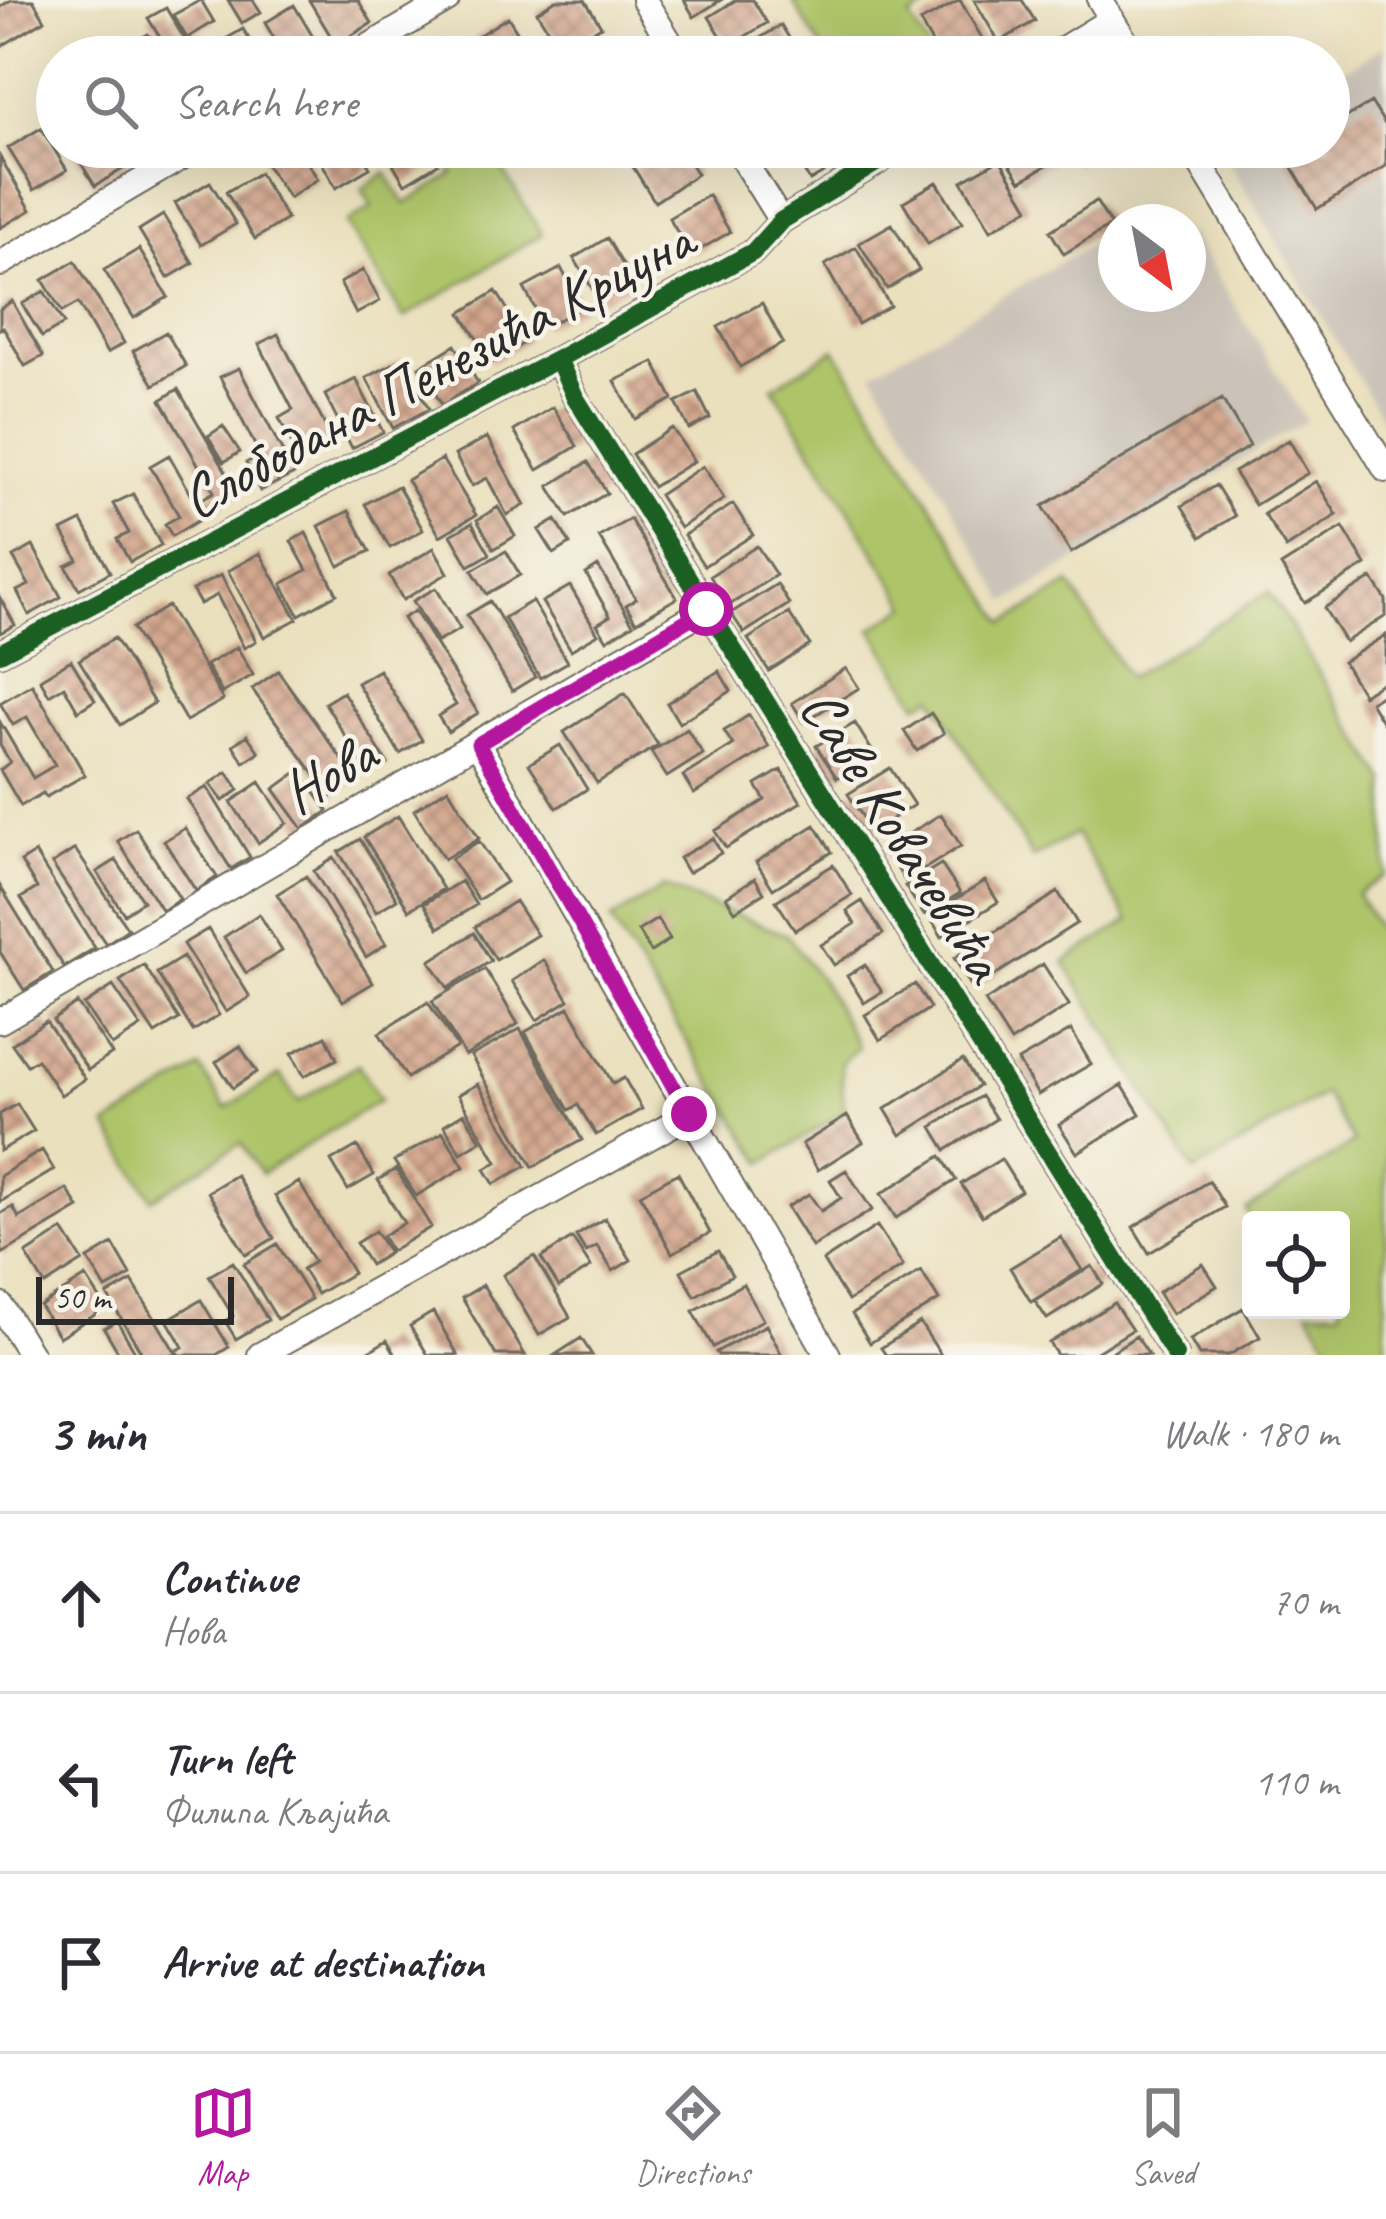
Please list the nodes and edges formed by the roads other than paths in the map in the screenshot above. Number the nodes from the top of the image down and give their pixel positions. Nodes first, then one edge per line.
1 (447, 0) edge
2 (644, 0) edge
3 (1106, 10) edge
4 (386, 36) edge
5 (667, 36) edge
6 (1075, 36) edge
7 (1122, 36) edge
8 (163, 168) edge
9 (748, 168) edge
10 (868, 168) edge
11 (1203, 168) edge
12 (781, 221) junction
13 (0, 264) edge
14 (558, 359) junction
15 (1386, 470) edge
16 (706, 609) junction
17 (0, 653) edge
18 (478, 744) junction
19 (0, 1022) edge
20 (689, 1114) junction
21 (0, 1305) edge
22 (31, 1355) edge
23 (260, 1355) edge
24 (828, 1355) edge
25 (1175, 1355) edge

1 - 4 street
2 - 5 street
3 - 6 street
3 - 7 street
8 - 13 street
9 - 12 street
10 - 12 street, Слободана Пенезића Крцуна
11 - 15 street
12 - 14 street, Слободана Пенезића Крцуна
14 - 16 street, Саве Ковачевића
14 - 17 street, Слободана Пенезића Крцуна
16 - 18 street, Нова
16 - 25 street, Саве Ковачевића
18 - 19 street, Нова
18 - 20 street
20 - 23 street
20 - 24 street
21 - 22 street

